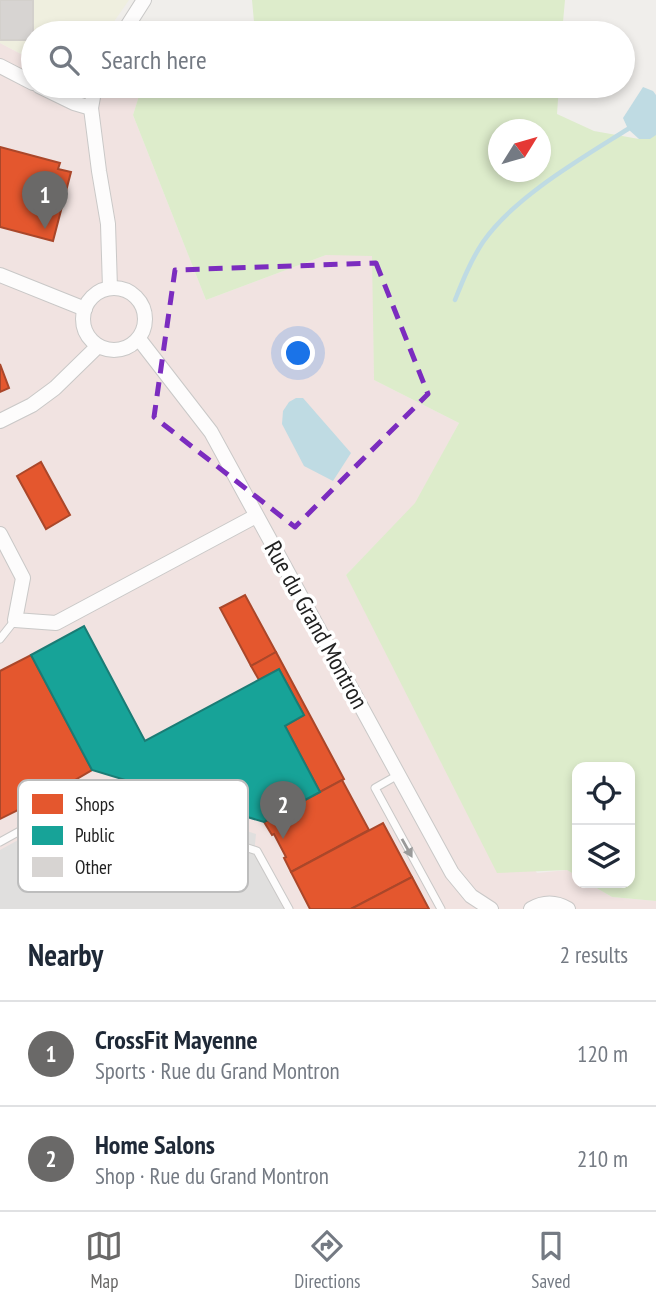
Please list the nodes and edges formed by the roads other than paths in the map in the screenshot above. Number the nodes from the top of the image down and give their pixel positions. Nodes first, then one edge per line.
1 (144, 0) edge
2 (131, 21) edge
3 (0, 66) edge
4 (21, 77) edge
5 (64, 98) edge
6 (93, 98) edge
7 (91, 108) junction
8 (3, 279) edge
9 (110, 289) junction
10 (85, 309) junction
11 (139, 339) junction
12 (98, 346) junction
13 (0, 421) edge
14 (256, 516) junction
15 (0, 534) edge
16 (15, 620) junction
17 (0, 639) edge
18 (398, 775) junction
19 (18, 832) edge
20 (0, 842) edge
21 (248, 848) edge
22 (289, 909) edge
23 (441, 909) edge
24 (491, 909) edge
25 (531, 909) edge
26 (568, 909) edge

1 - 2 street
3 - 4 street
5 - 7 street
6 - 7 street
7 - 9 street
8 - 10 street
9 - 10 street
9 - 11 street
10 - 12 street
11 - 12 street
11 - 14 street, Rue du Grand Montron
12 - 13 street
14 - 16 street
14 - 18 street, Rue du Grand Montron
15 - 16 street
16 - 17 lane
18 -> 23 lane
18 - 24 street, Rue du Grand Montron
19 - 20 lane
21 - 22 lane
25 - 26 street

